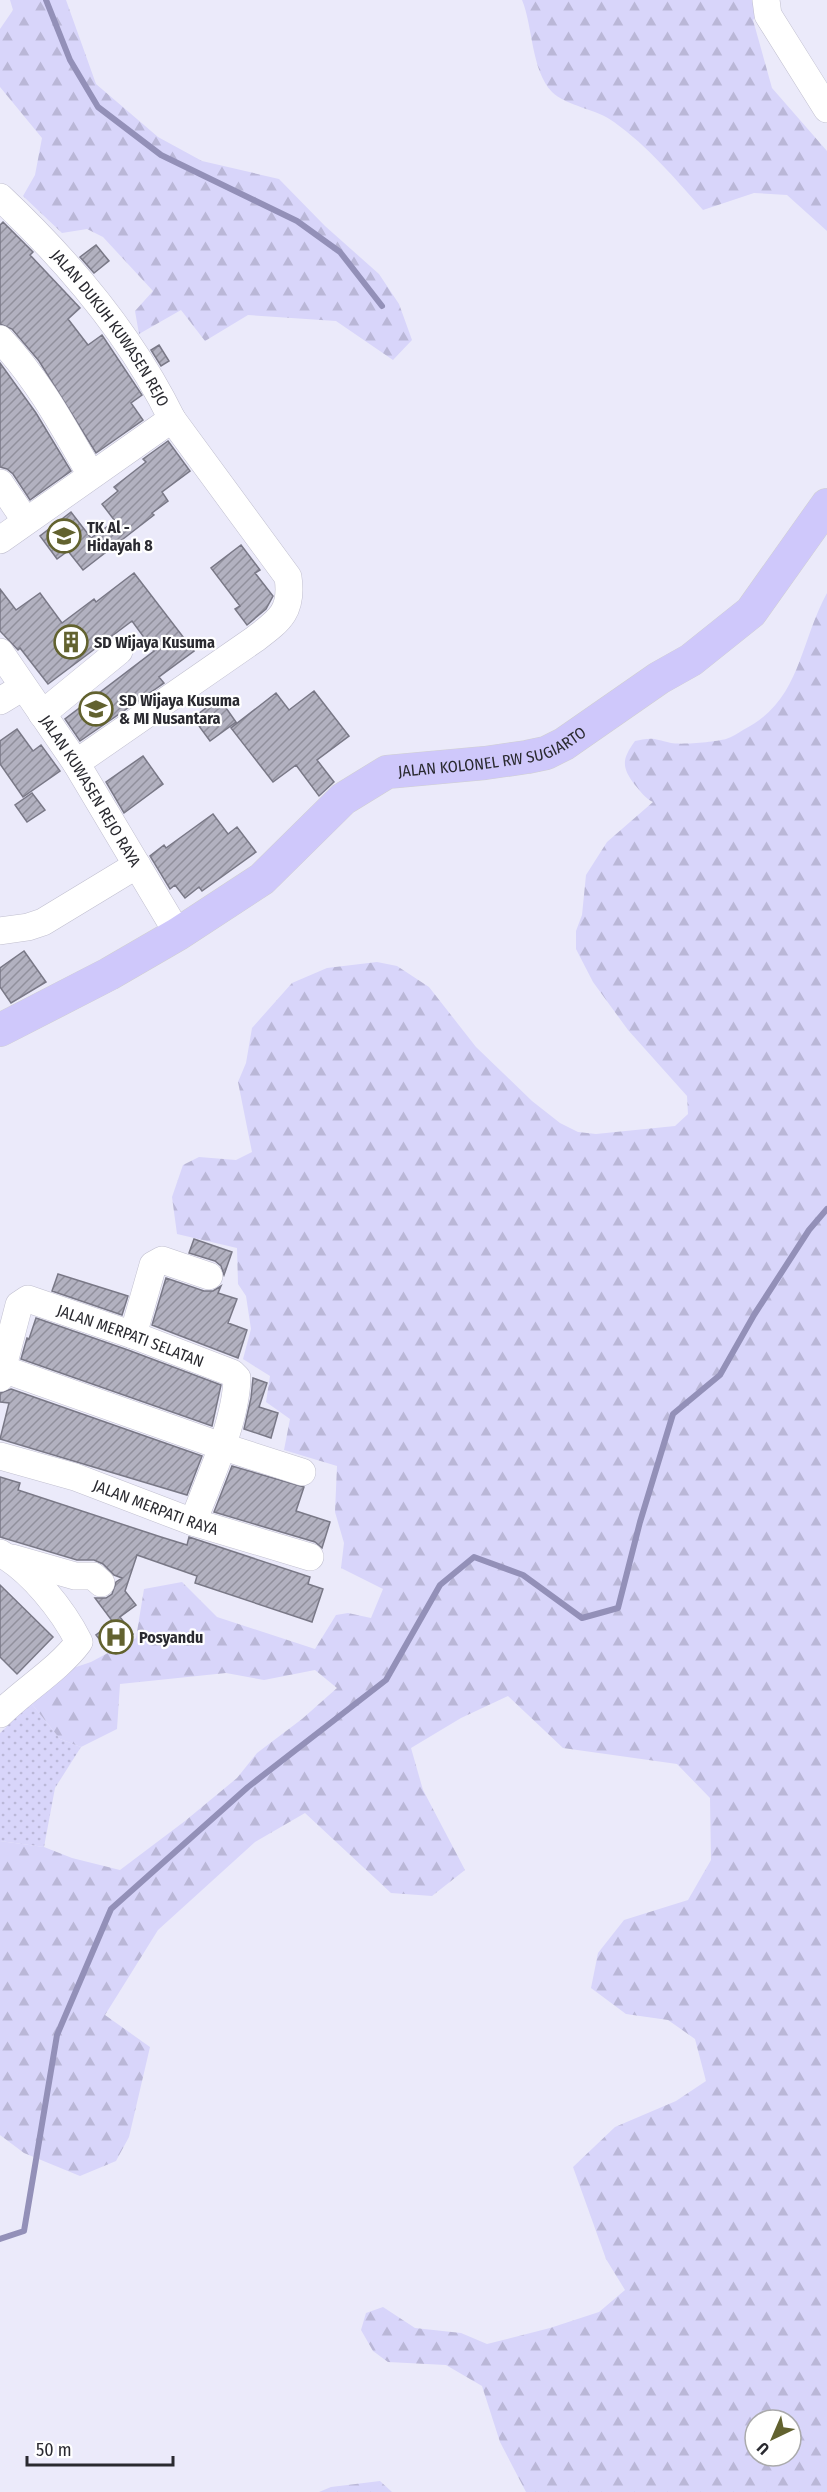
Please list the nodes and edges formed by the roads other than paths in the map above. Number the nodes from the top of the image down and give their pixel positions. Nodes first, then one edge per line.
1 (766, 0) edge
2 (827, 109) edge
3 (0, 197) edge
4 (0, 339) edge
5 (172, 419) junction
6 (91, 475) junction
7 (0, 483) edge
8 (827, 505) edge
9 (25, 520) junction
10 (0, 540) edge
11 (119, 651) dead end
12 (0, 652) edge
13 (23, 687) junction
14 (0, 701) edge
15 (42, 714) junction
16 (76, 763) junction
17 (136, 865) junction
18 (0, 931) edge
19 (178, 934) junction
20 (0, 1030) edge
21 (209, 1276) dead end
22 (133, 1335) junction
23 (1, 1372) edge
24 (221, 1446) junction
25 (0, 1456) edge
26 (302, 1472) dead end
27 (193, 1522) junction
28 (4, 1555) edge
29 (310, 1557) dead end
30 (101, 1582) dead end
31 (6, 1697) edge

1 - 2 street
3 - 5 street, JALAN DUKUH KUWASEN REJO
4 - 6 street
5 - 6 street, JALAN DUKUH KUWASEN REJO
5 - 16 street
6 - 9 street, JALAN DUKUH KUWASEN REJO
7 - 9 street
8 - 19 main road, JALAN KOLONEL RW SUGIARTO
9 - 10 street, JALAN DUKUH KUWASEN REJO
11 - 15 street
12 - 13 street, JALAN KUWASEN REJO RAYA
13 - 14 street
13 - 15 street, JALAN KUWASEN REJO RAYA
15 - 16 street, JALAN KUWASEN REJO RAYA
16 - 17 street, JALAN KUWASEN REJO RAYA
17 - 18 street
17 - 19 street, JALAN KUWASEN REJO RAYA
19 - 20 main road, JALAN KOLONEL RW SUGIARTO
21 - 22 street
22 - 23 street, JALAN MERPATI SELATAN
22 - 24 street, JALAN MERPATI SELATAN
23 - 24 street, JALAN MERPATI SELATAN
24 - 26 street
24 - 27 street, JALAN MERPATI SELATAN
25 - 27 street, JALAN MERPATI RAYA
27 - 29 street, JALAN MERPATI RAYA
28 - 30 street
28 - 31 street

